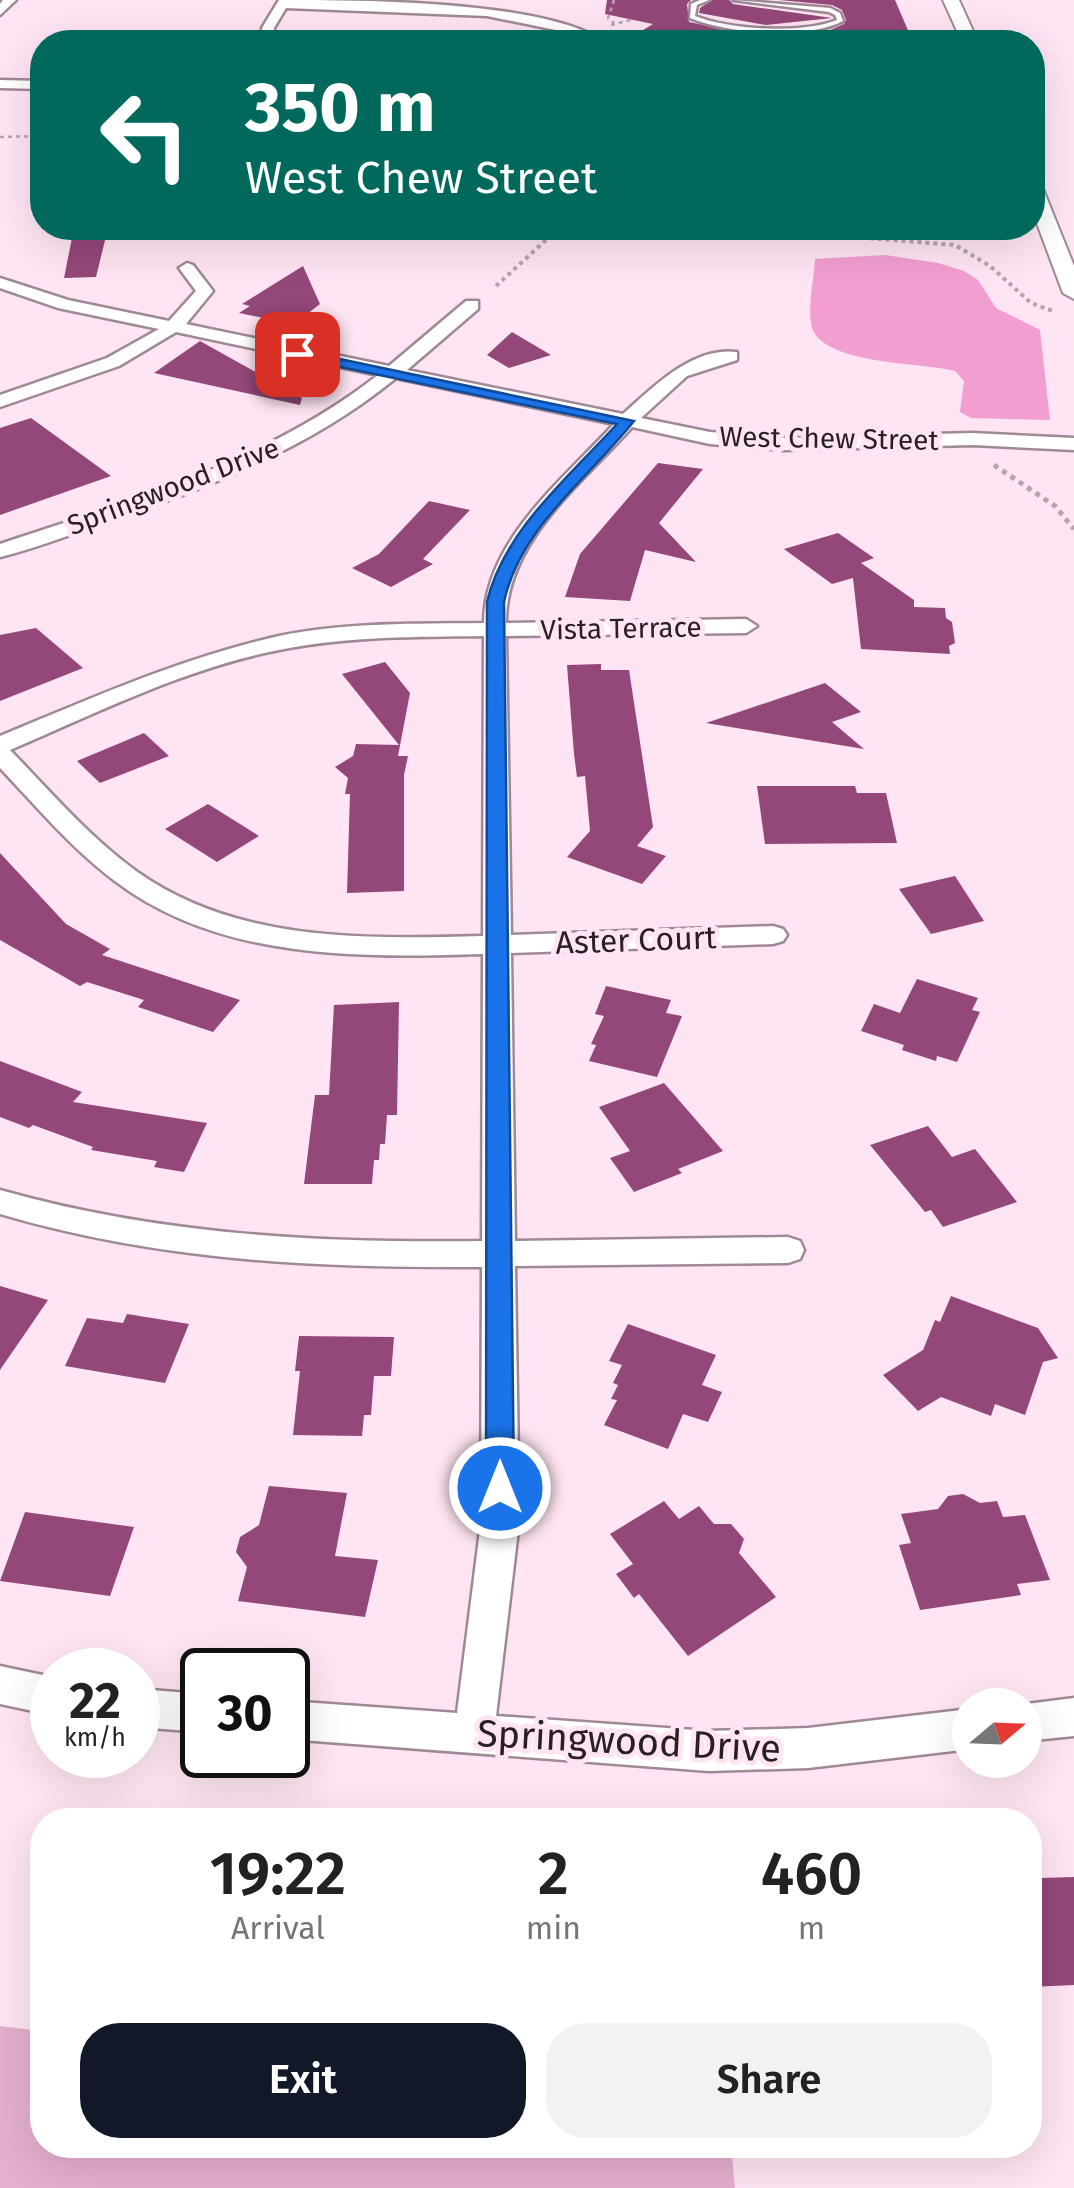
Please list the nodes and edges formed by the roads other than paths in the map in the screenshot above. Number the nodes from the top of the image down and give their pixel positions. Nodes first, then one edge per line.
1 (10, 0) edge
2 (706, 0) edge
3 (736, 0) edge
4 (951, 0) edge
5 (284, 2) edge
6 (0, 11) edge
7 (268, 30) edge
8 (572, 30) edge
9 (762, 30) joint
10 (965, 30) edge
11 (0, 84) edge
12 (30, 85) edge
13 (1045, 216) edge
14 (187, 268) dead end
15 (0, 283) edge
16 (1073, 284) edge
17 (472, 305) dead end
18 (169, 326) junction
19 (730, 356) dead end
20 (389, 373) junction
21 (0, 401) edge
22 (627, 421) junction
23 (1074, 444) edge
24 (0, 551) edge
25 (746, 626) dead end
26 (496, 630) junction
27 (0, 746) edge
28 (0, 754) edge
29 (774, 935) dead end
30 (498, 944) junction
31 (0, 1202) edge
32 (788, 1250) dead end
33 (500, 1254) junction
34 (0, 1686) edge
35 (30, 1692) edge
36 (1074, 1716) edge
37 (1042, 1720) edge
38 (310, 1722) edge
39 (952, 1731) edge
40 (474, 1734) junction

1 - 6 street
2 - 9 lane
3 - 9 lane
4 - 10 street
5 - 7 street
5 - 8 street
11 - 12 street
13 - 16 street
14 - 18 street
15 - 18 street, West Chew Street
17 - 20 street, Springwood Drive
18 - 20 street, West Chew Street
18 - 21 street
19 - 22 street
20 - 22 street, West Chew Street
20 - 24 street, Springwood Drive
22 - 23 street, West Chew Street
22 - 26 street
25 - 26 street, Vista Terrace
26 - 27 street, Vista Terrace
26 - 30 street
28 - 30 street, Aster Court
29 - 30 street, Aster Court
30 - 33 street
31 - 33 street
32 - 33 street
33 - 40 street
34 - 35 street
36 - 37 street
38 - 40 street, Springwood Drive
39 - 40 street, Springwood Drive

